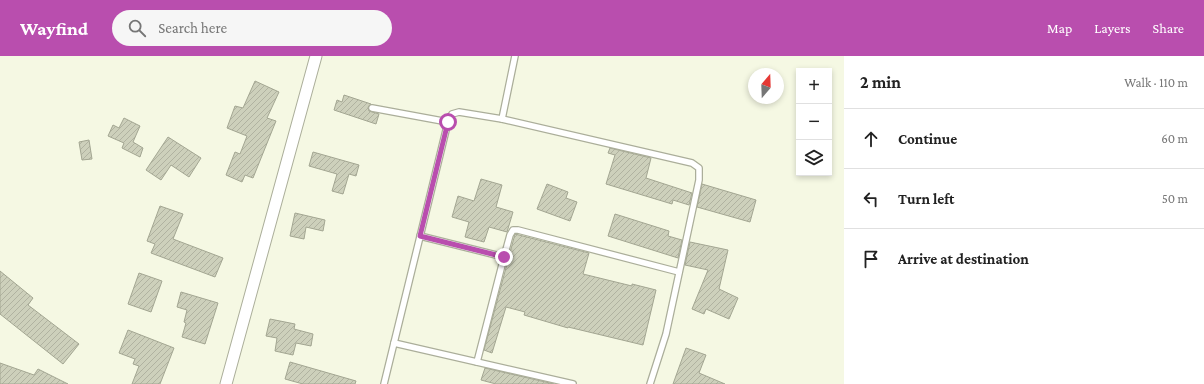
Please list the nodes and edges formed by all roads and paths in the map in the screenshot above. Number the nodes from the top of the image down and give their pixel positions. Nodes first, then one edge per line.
1 (316, 56) edge
2 (515, 56) edge
3 (372, 108) dead end
4 (502, 119) junction
5 (448, 122) junction
6 (420, 236) junction
7 (504, 257) junction
8 (680, 272) junction
9 (394, 343) junction
10 (477, 362) junction
11 (226, 384) edge
12 (384, 384) edge
13 (574, 384) edge
14 (650, 384) edge

1 - 11 street
2 - 4 lane
3 - 5 lane
4 - 5 lane
4 - 8 lane
5 - 6 lane
6 - 7 lane
6 - 9 lane
7 - 8 lane
7 - 10 lane
8 - 14 lane
9 - 10 lane
9 - 12 lane
10 - 13 lane

